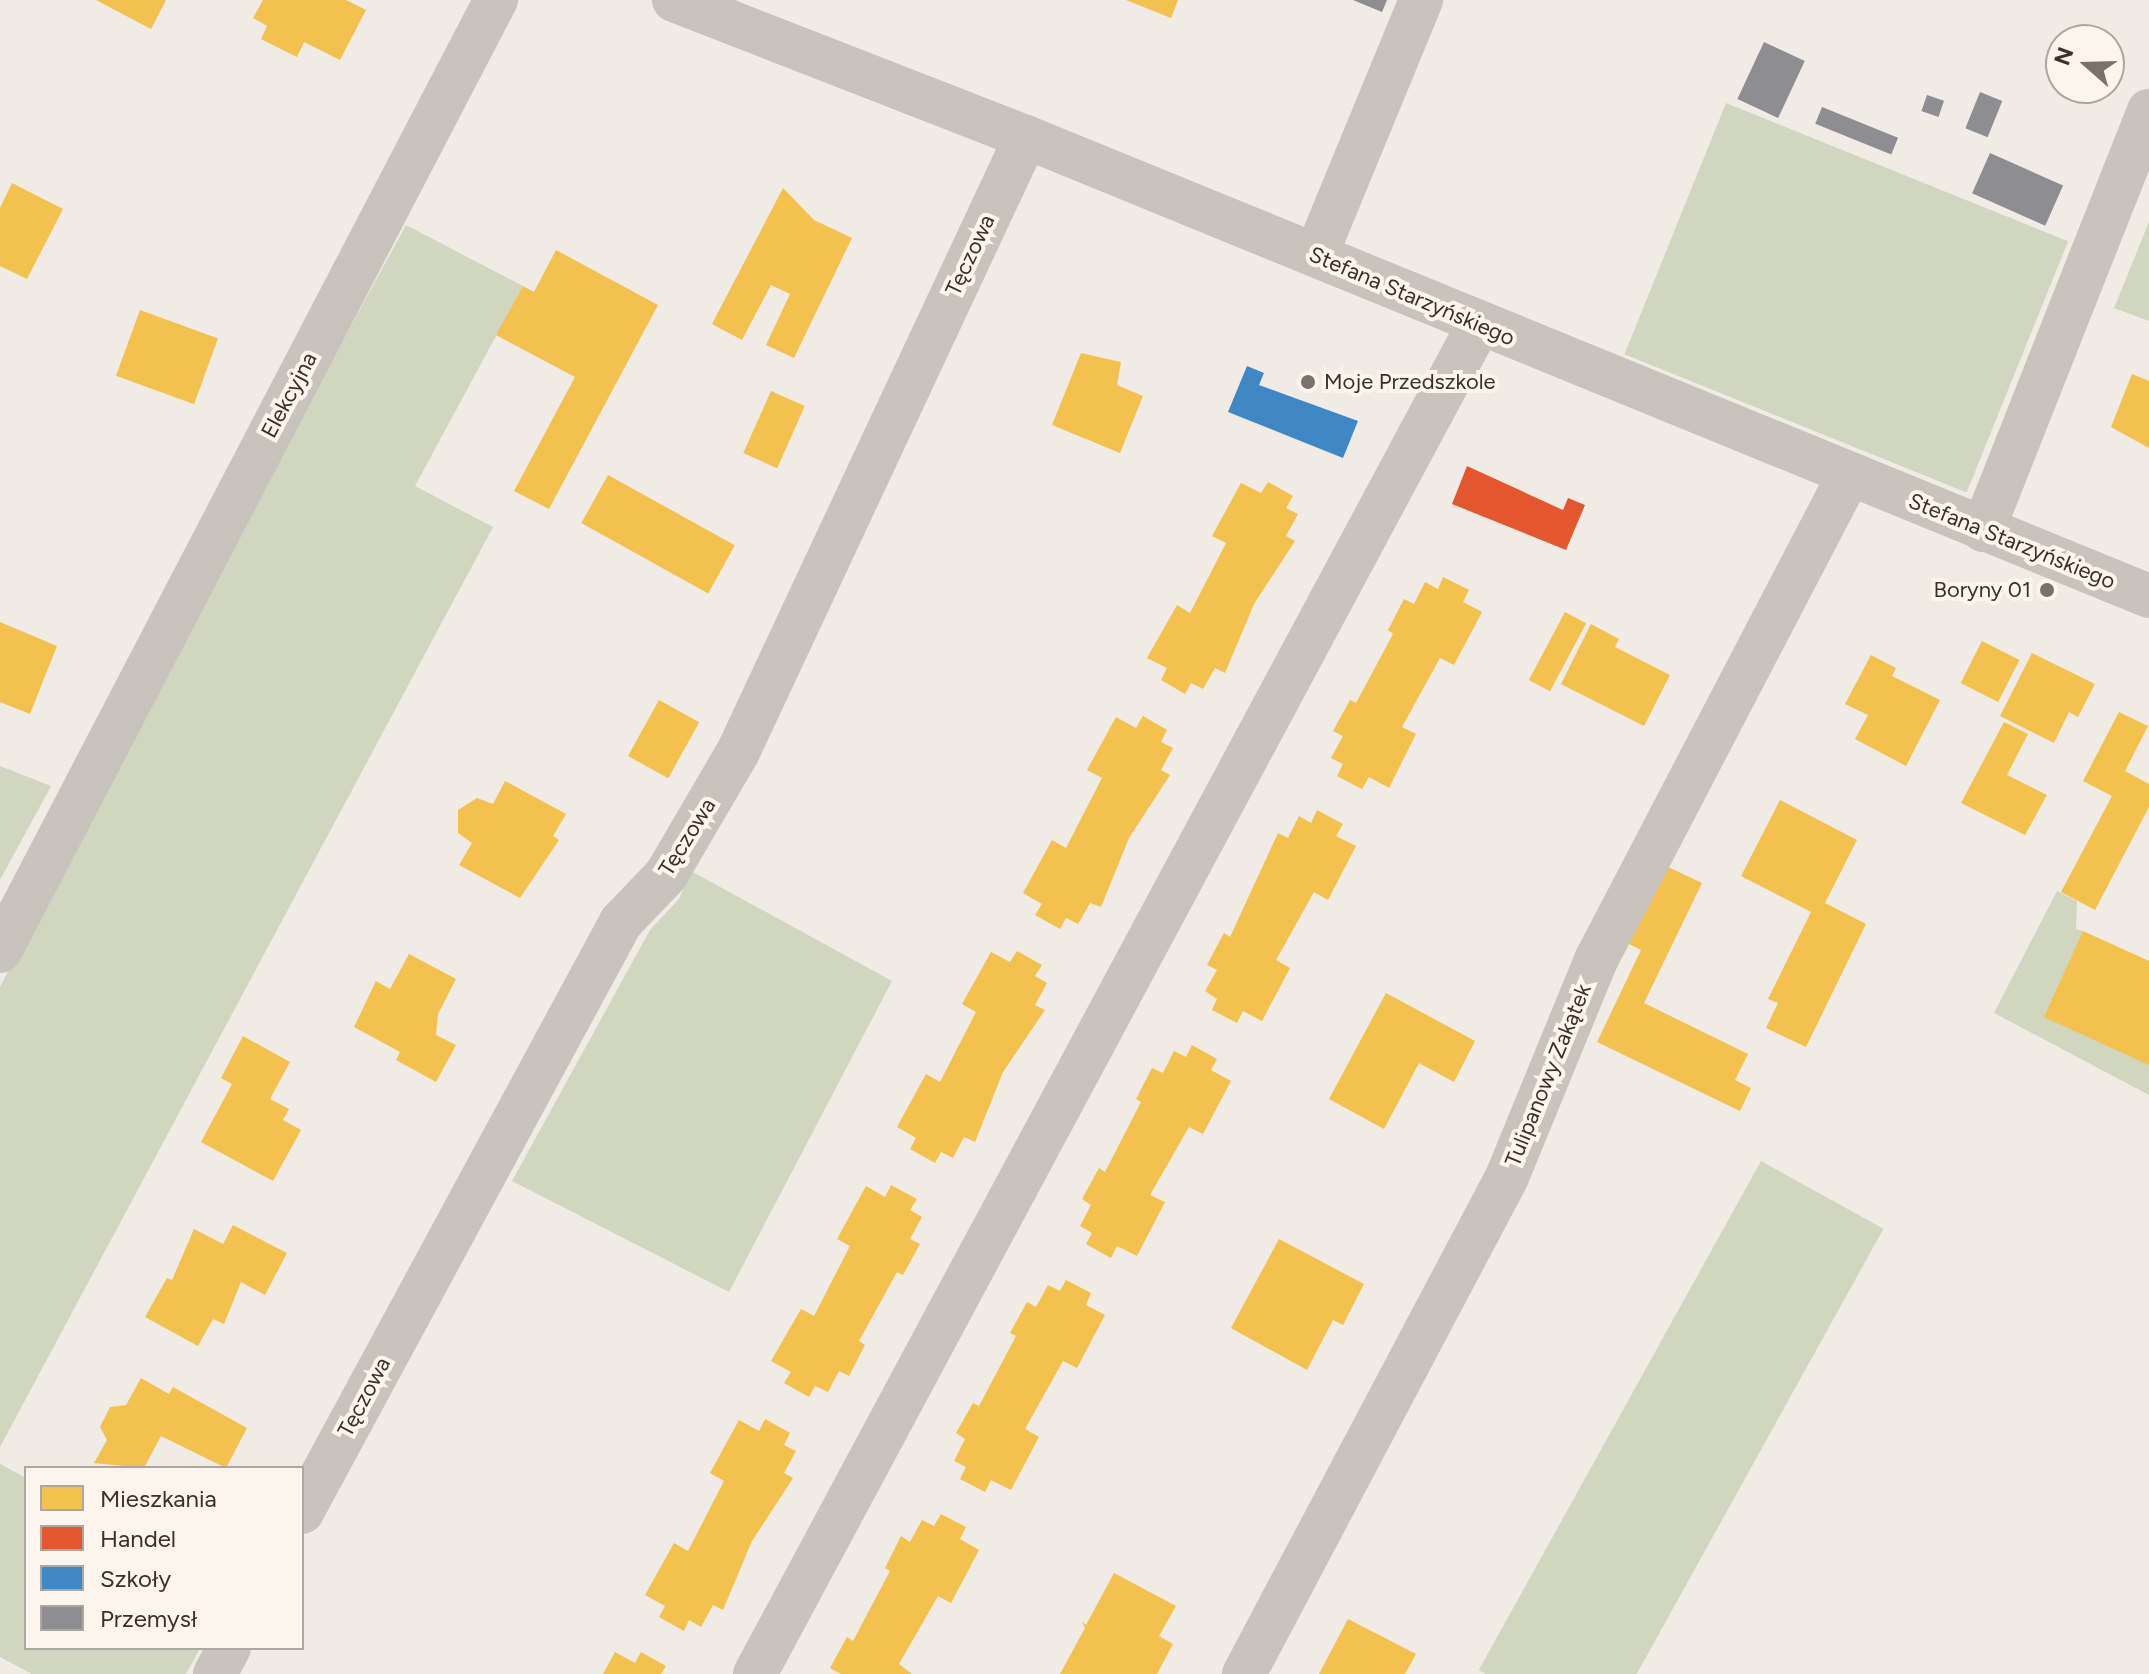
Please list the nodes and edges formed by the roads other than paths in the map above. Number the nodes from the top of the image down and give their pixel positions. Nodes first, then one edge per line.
1 (496, 0) edge
2 (674, 0) edge
3 (1421, 0) edge
4 (2149, 111) edge
5 (1026, 137) junction
6 (1316, 255) junction
7 (1478, 326) junction
8 (1849, 475) junction
9 (1983, 530) junction
10 (2149, 596) edge
11 (0, 951) edge
12 (304, 1508) edge
13 (228, 1650) edge
14 (215, 1674) edge
15 (755, 1674) edge
16 (1244, 1674) edge

1 - 11 street, Elekcyjna
2 - 5 street, Stefana Starzyńskiego
3 - 6 street
4 - 9 street
5 - 6 street, Stefana Starzyńskiego
5 - 12 street, Tęczowa
6 - 7 street, Stefana Starzyńskiego
7 - 8 street, Stefana Starzyńskiego
7 - 15 street
8 - 9 street, Stefana Starzyńskiego
8 - 16 street, Tulipanowy Zakątek
9 - 10 street, Stefana Starzyńskiego
13 - 14 street

